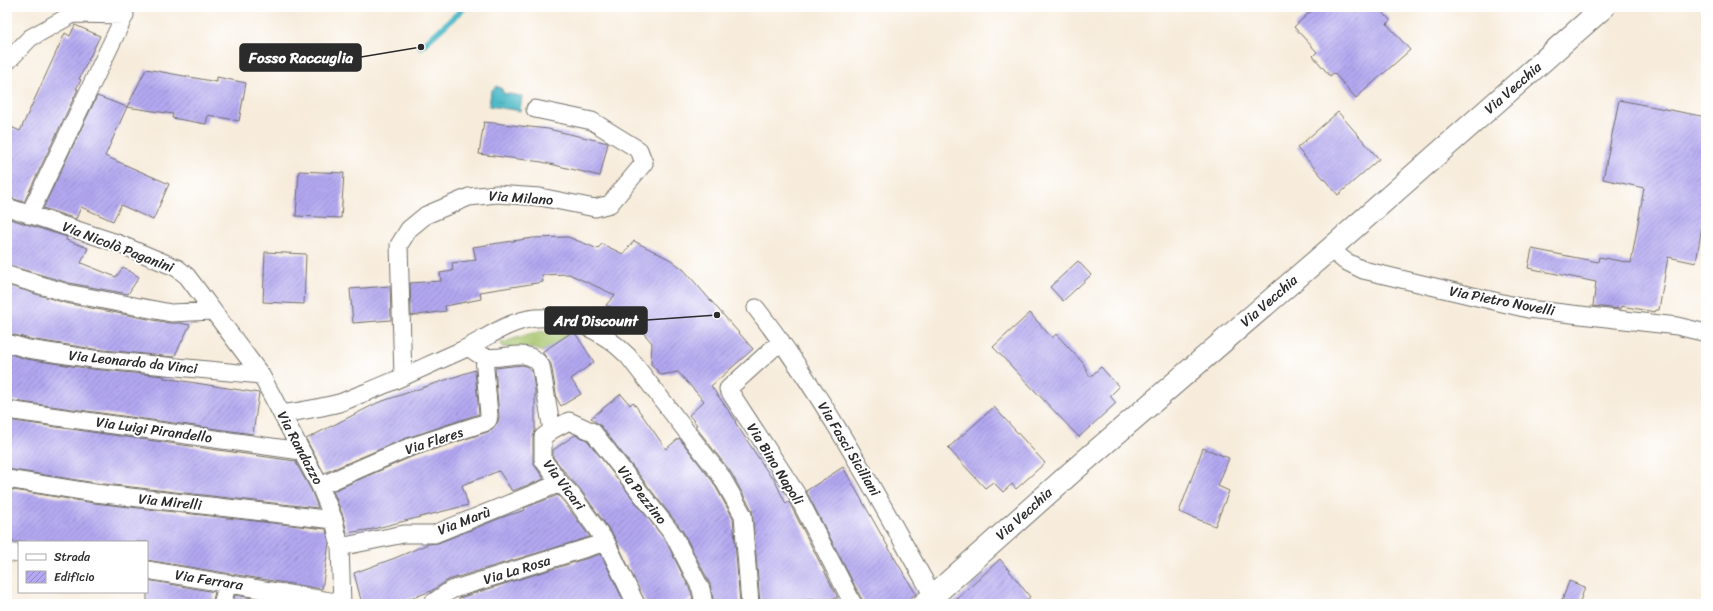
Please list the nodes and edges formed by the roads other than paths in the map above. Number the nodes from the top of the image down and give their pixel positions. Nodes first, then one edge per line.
1 (1604, 7) edge
2 (7, 62) edge
3 (535, 109) dead end
4 (7, 207) edge
5 (29, 215) junction
6 (1330, 248) junction
7 (7, 275) edge
8 (756, 308) dead end
9 (213, 311) junction
10 (1706, 333) edge
11 (781, 341) junction
12 (7, 343) edge
13 (468, 347) junction
14 (484, 357) junction
15 (261, 375) junction
16 (403, 376) junction
17 (7, 410) edge
18 (282, 414) junction
19 (552, 430) junction
20 (301, 451) junction
21 (7, 479) edge
22 (560, 483) junction
23 (320, 486) junction
24 (334, 520) junction
25 (606, 542) junction
26 (340, 547) junction
27 (7, 552) edge
28 (18, 554) edge
29 (148, 570) edge
30 (228, 583) junction
31 (928, 600) edge
32 (342, 603) joint
33 (222, 604) edge
34 (431, 604) edge
35 (636, 604) edge
36 (704, 604) edge
37 (750, 604) edge
38 (852, 604) edge

1 - 6 street, Via Vecchia
2 - 5 street
3 - 16 street, Via Milano
4 - 5 street, Via Nicolò Paganini
5 - 9 street, Via Nicolò Paganini
6 - 10 street, Via Pietro Novelli
6 - 31 street, Via Vecchia
7 - 9 street
8 - 11 street, Via Fasci Siciliani
9 - 15 street, Via Randazzo
11 - 31 street, Via Fasci Siciliani
11 - 38 street, Via Bino Napoli
12 - 15 street, Via Leonardo da Vinci
13 - 14 street
13 - 16 street
13 - 37 street
14 - 19 street
14 - 23 street, Via Fleres
15 - 18 street, Via Randazzo
16 - 18 street
17 - 20 street, Via Luigi Pirandello
18 - 20 street, Via Randazzo
19 - 22 street, Via Vicari
19 - 36 street, Via Pezzino
20 - 23 street, Via Randazzo
21 - 24 street, Via Mirelli
22 - 25 street, Via Vicari
22 - 26 street, Via Marù
23 - 24 street, Via Randazzo
24 - 26 street, Via Randazzo
25 - 34 street, Via La Rosa
25 - 35 street, Via Vicari
26 - 32 street, Via Randazzo
27 - 28 street
29 - 30 street, Via Ferrara
30 - 32 street, Via Ferrara
30 - 33 street

